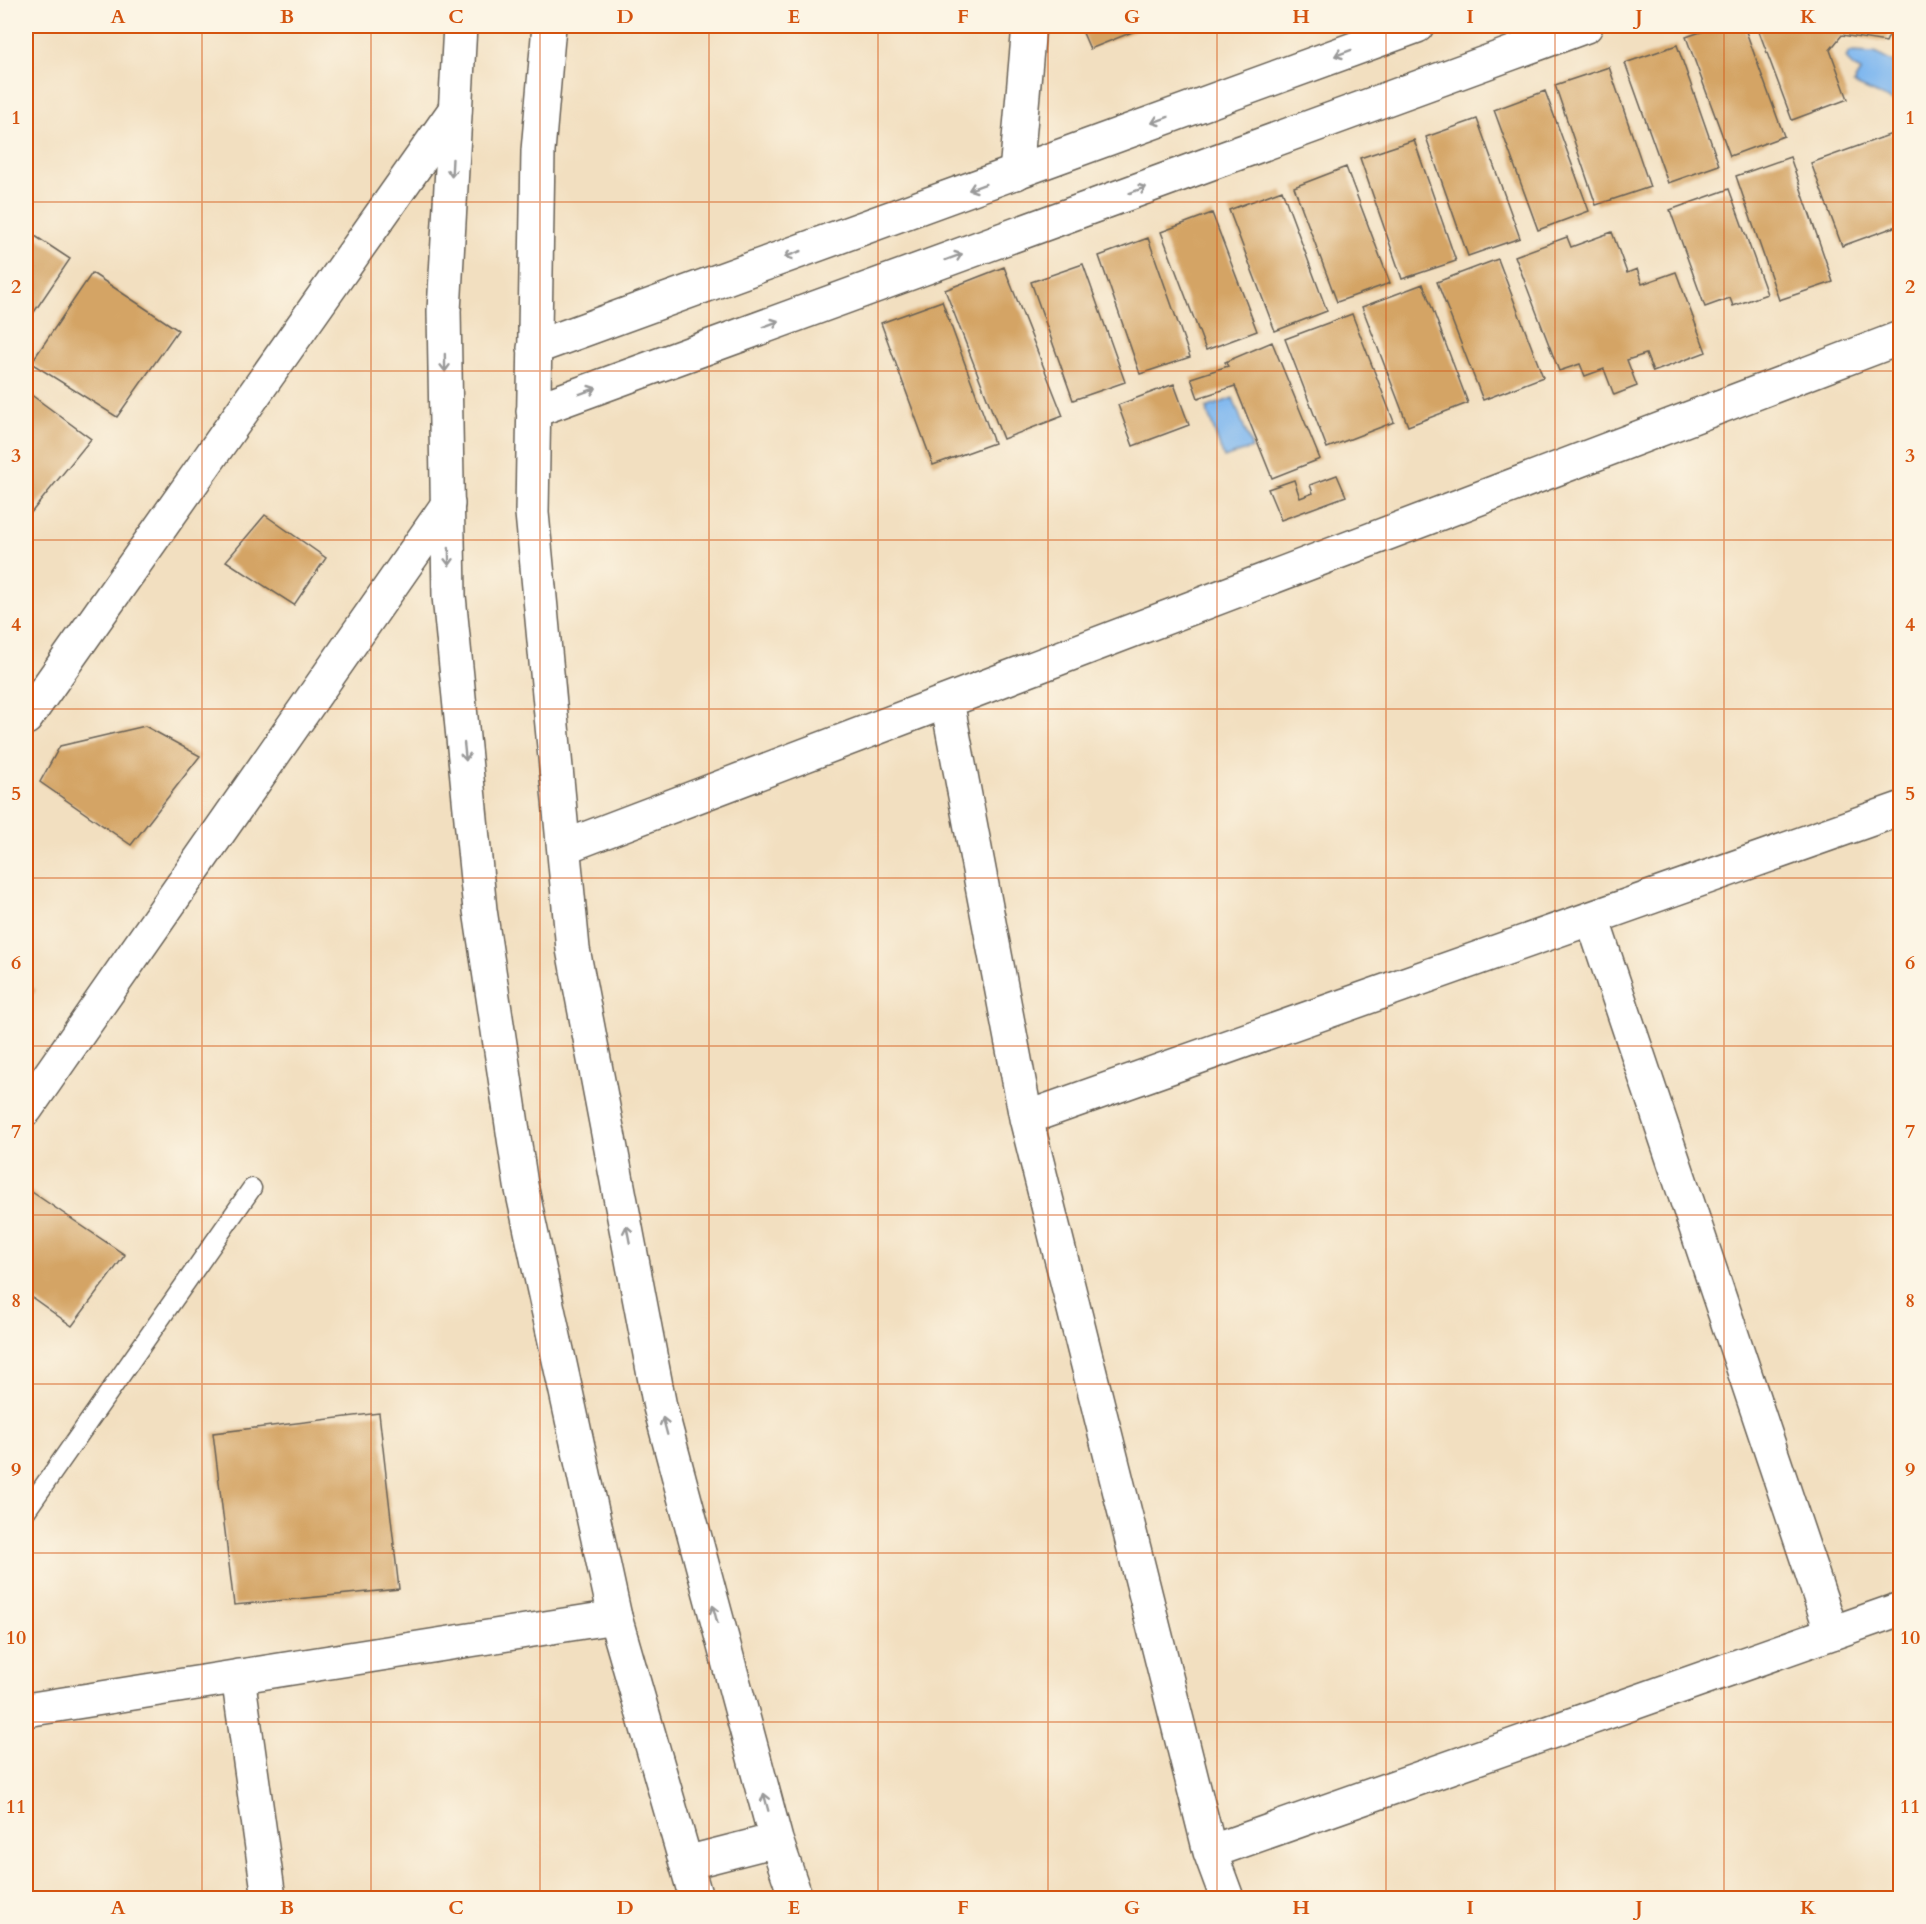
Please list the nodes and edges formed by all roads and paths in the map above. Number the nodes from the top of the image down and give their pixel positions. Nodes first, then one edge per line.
1 (460, 26) edge
2 (549, 26) edge
3 (1029, 26) edge
4 (1417, 26) edge
5 (1586, 26) edge
6 (455, 110) junction
7 (1016, 173) junction
8 (1900, 338) edge
9 (534, 348) junction
10 (533, 411) junction
11 (448, 504) junction
12 (947, 701) junction
13 (26, 718) edge
14 (1900, 809) edge
15 (564, 847) junction
16 (1592, 918) junction
17 (26, 1109) edge
18 (1026, 1118) junction
19 (252, 1188) dead end
20 (26, 1511) edge
21 (1900, 1609) edge
22 (615, 1617) junction
23 (1832, 1633) junction
24 (238, 1676) junction
25 (26, 1710) edge
26 (776, 1840) junction
27 (1210, 1852) junction
28 (686, 1863) junction
29 (269, 1899) edge
30 (696, 1899) edge
31 (796, 1899) edge
32 (1227, 1899) edge

1 - 6 street
2 - 9 street
3 - 7 street
4 -> 7 street
10 -> 5 street
6 -> 11 street
6 - 13 street
7 -> 9 street
8 - 12 street
9 - 10 street
10 - 15 street
11 - 17 street
11 -> 22 street
12 - 15 street
12 - 18 street
14 - 16 street
26 -> 15 street
16 - 18 street
16 - 23 street
18 - 27 street
19 - 20 lane
21 - 23 street
22 - 24 street
22 - 28 street
23 - 27 street
24 - 25 street
24 - 29 street
26 - 28 street
26 - 31 street
27 - 32 street
28 - 30 street

